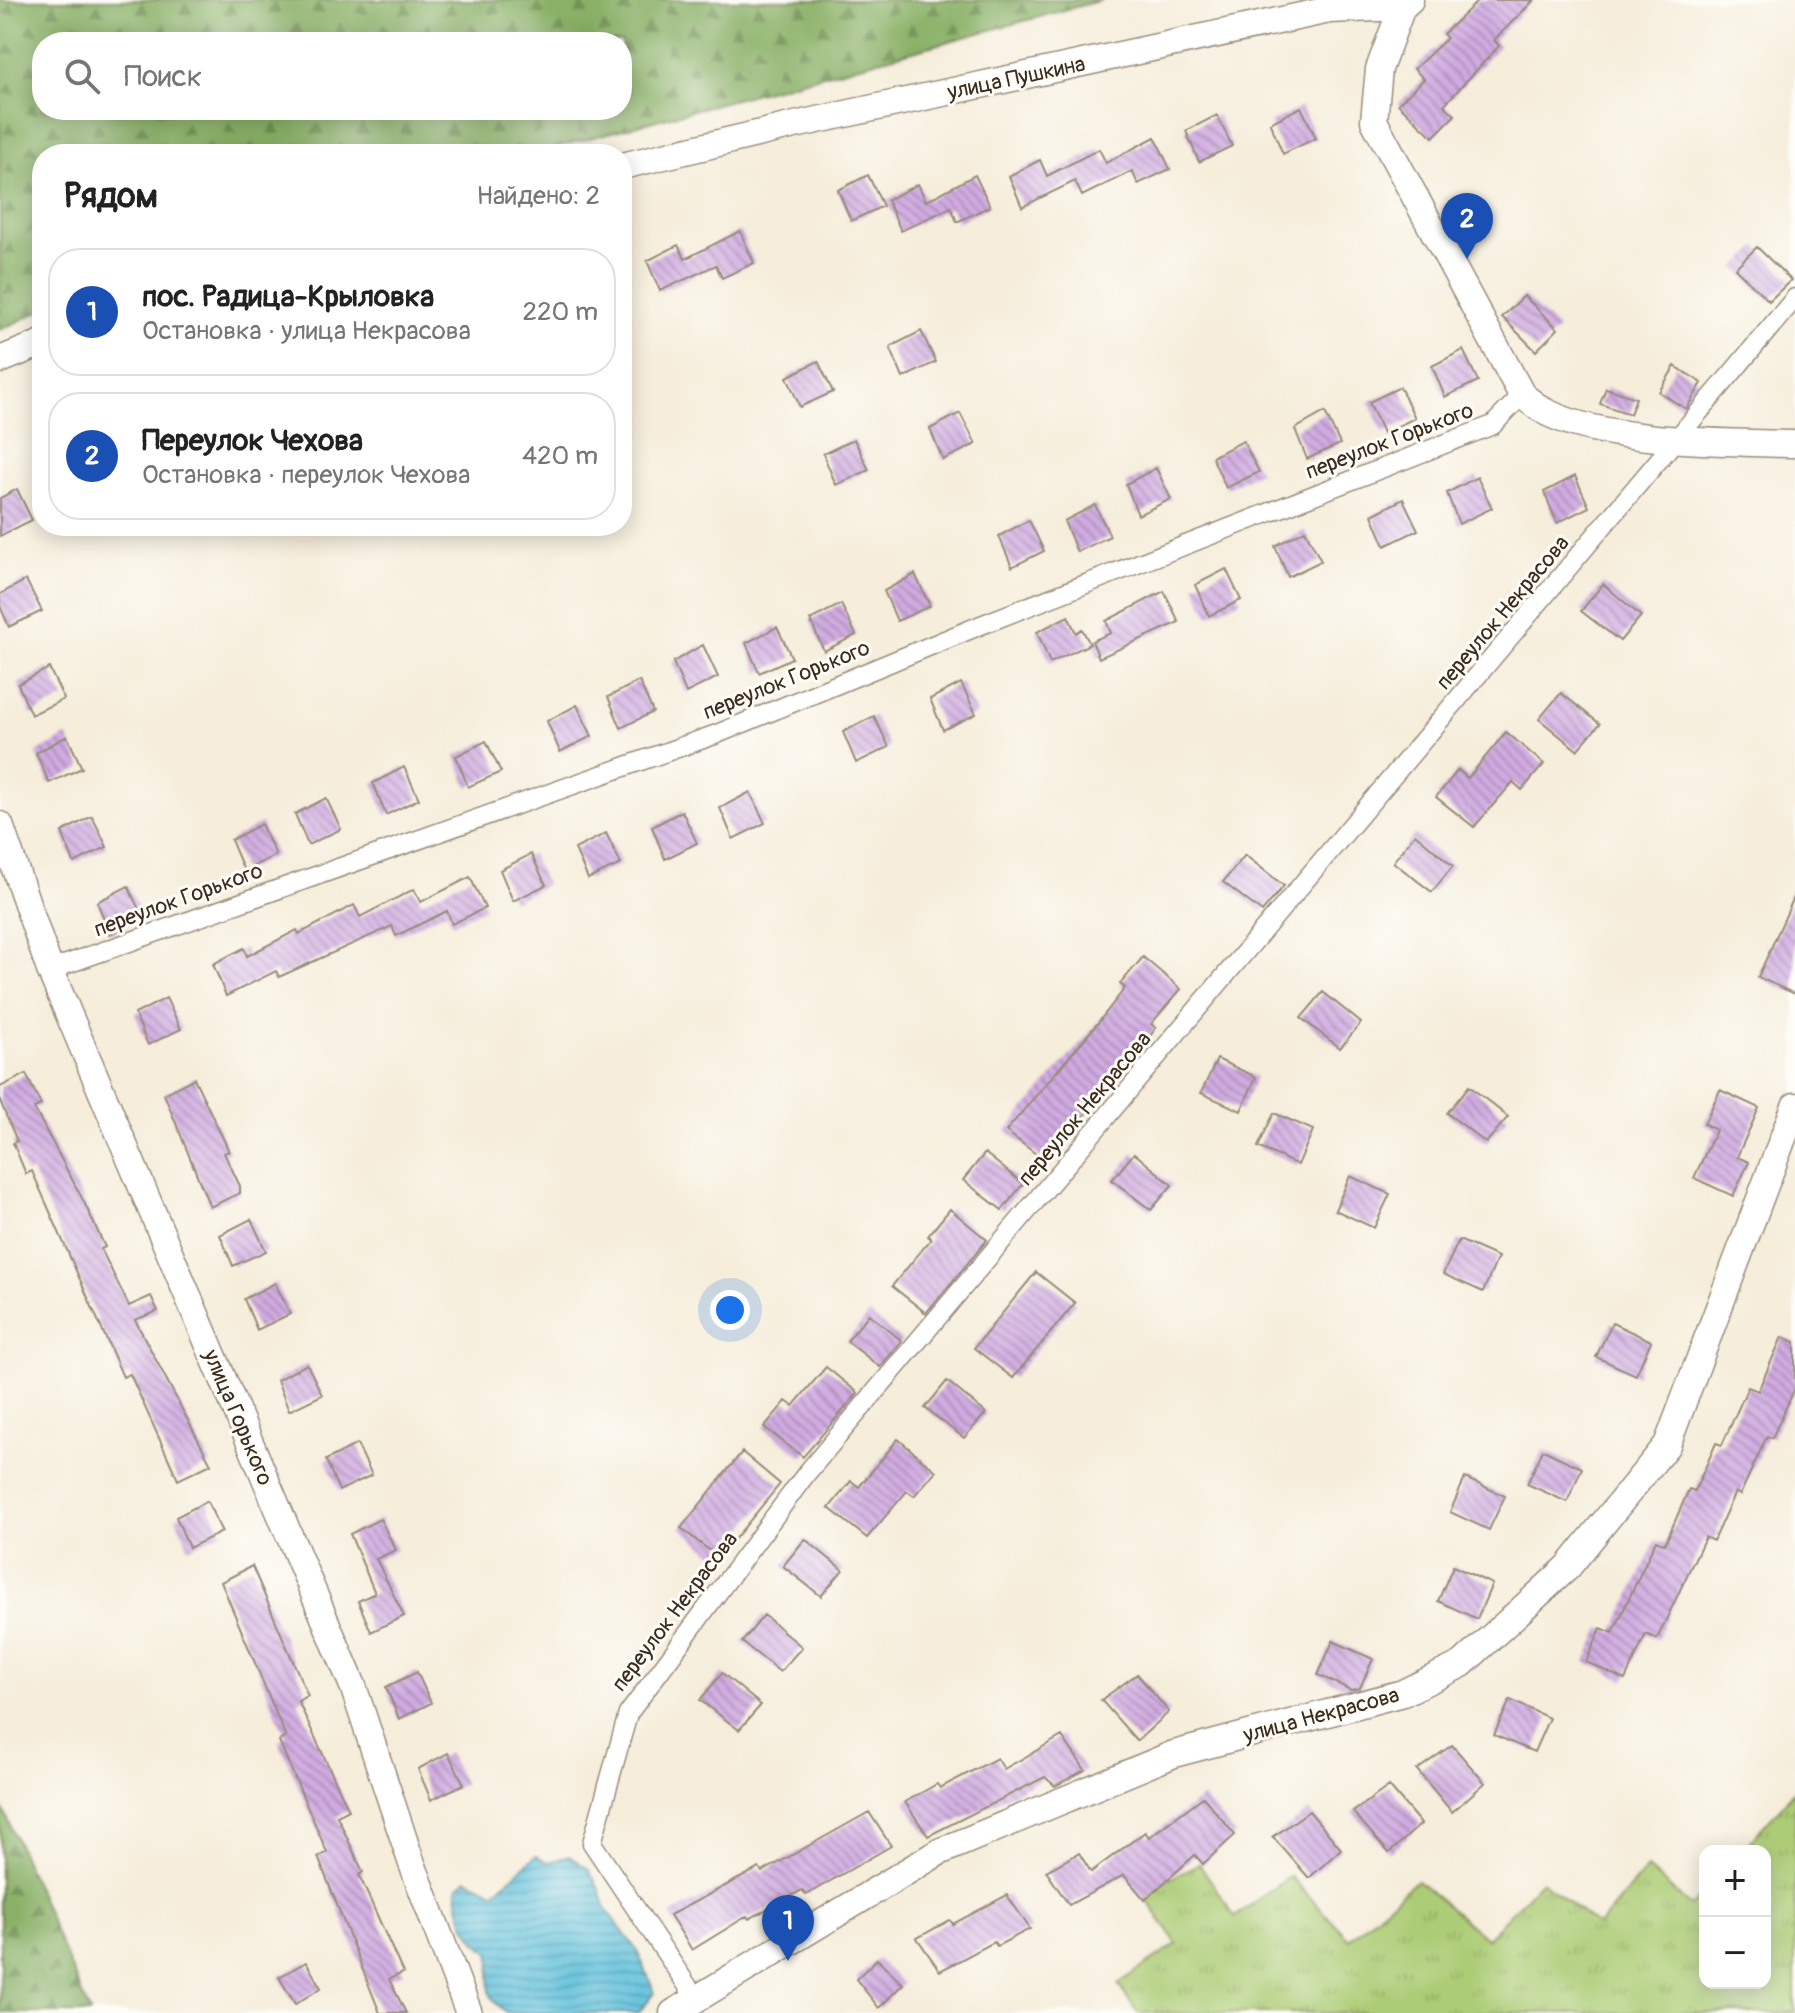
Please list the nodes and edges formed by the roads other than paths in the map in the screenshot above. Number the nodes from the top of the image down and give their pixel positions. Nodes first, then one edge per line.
1 (1406, 4) edge
2 (632, 164) edge
3 (1795, 298) edge
4 (32, 347) edge
5 (0, 360) edge
6 (1522, 395) junction
7 (1678, 440) junction
8 (1795, 444) edge
9 (0, 825) edge
10 (50, 970) junction
11 (1795, 1106) edge
12 (695, 1997) junction
13 (469, 2013) edge
14 (673, 2013) edge

1 - 2 street, улица Пушкина
1 - 6 street
3 - 7 street, переулок Некрасова
4 - 5 street
6 - 7 street
6 - 10 street, переулок Горького
7 - 8 street
7 - 12 street, переулок Некрасова
9 - 10 street, улица Горького
10 - 13 street, улица Горького
11 - 12 street, улица Некрасова
12 - 14 street, улица Некрасова

